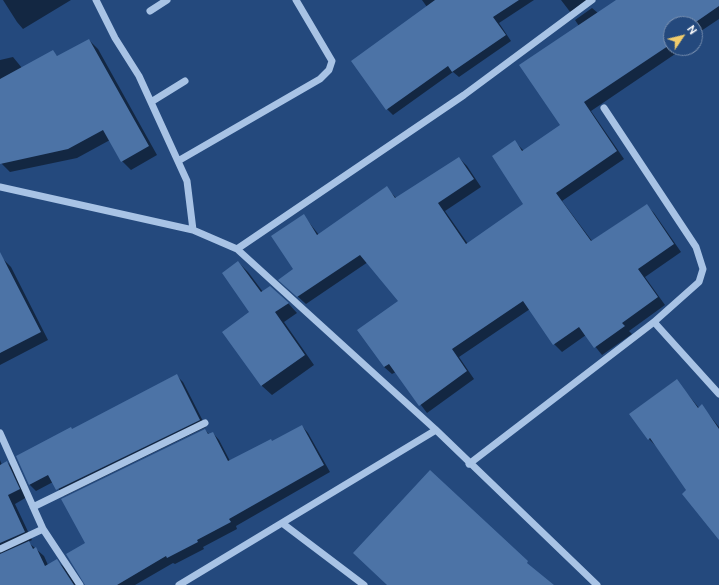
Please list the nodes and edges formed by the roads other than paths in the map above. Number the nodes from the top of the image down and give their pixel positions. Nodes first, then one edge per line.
1 (96, 0) edge
2 (167, 0) edge
3 (296, 0) edge
4 (592, 0) edge
5 (150, 11) dead end
6 (185, 81) dead end
7 (151, 102) junction
8 (604, 108) dead end
9 (178, 161) junction
10 (0, 187) edge
11 (193, 230) junction
12 (237, 249) junction
13 (654, 322) junction
14 (719, 394) edge
15 (205, 423) dead end
16 (436, 430) junction
17 (0, 433) edge
18 (469, 464) junction
19 (34, 506) junction
20 (282, 522) junction
21 (43, 529) junction
22 (0, 549) edge
23 (80, 585) edge
24 (178, 585) edge
25 (364, 585) edge
26 (597, 585) edge

1 - 7 street
2 - 5 street
3 - 9 street
4 - 12 street
6 - 7 street
7 - 9 street
8 - 13 street
9 - 11 street
10 - 11 street
11 - 12 street
12 - 16 street
13 - 14 street
13 - 18 street
15 - 19 street
16 - 18 street
16 - 20 street
17 - 19 street
18 - 26 street
19 - 21 street
20 - 24 street
20 - 25 street
21 - 22 street
21 - 23 street

